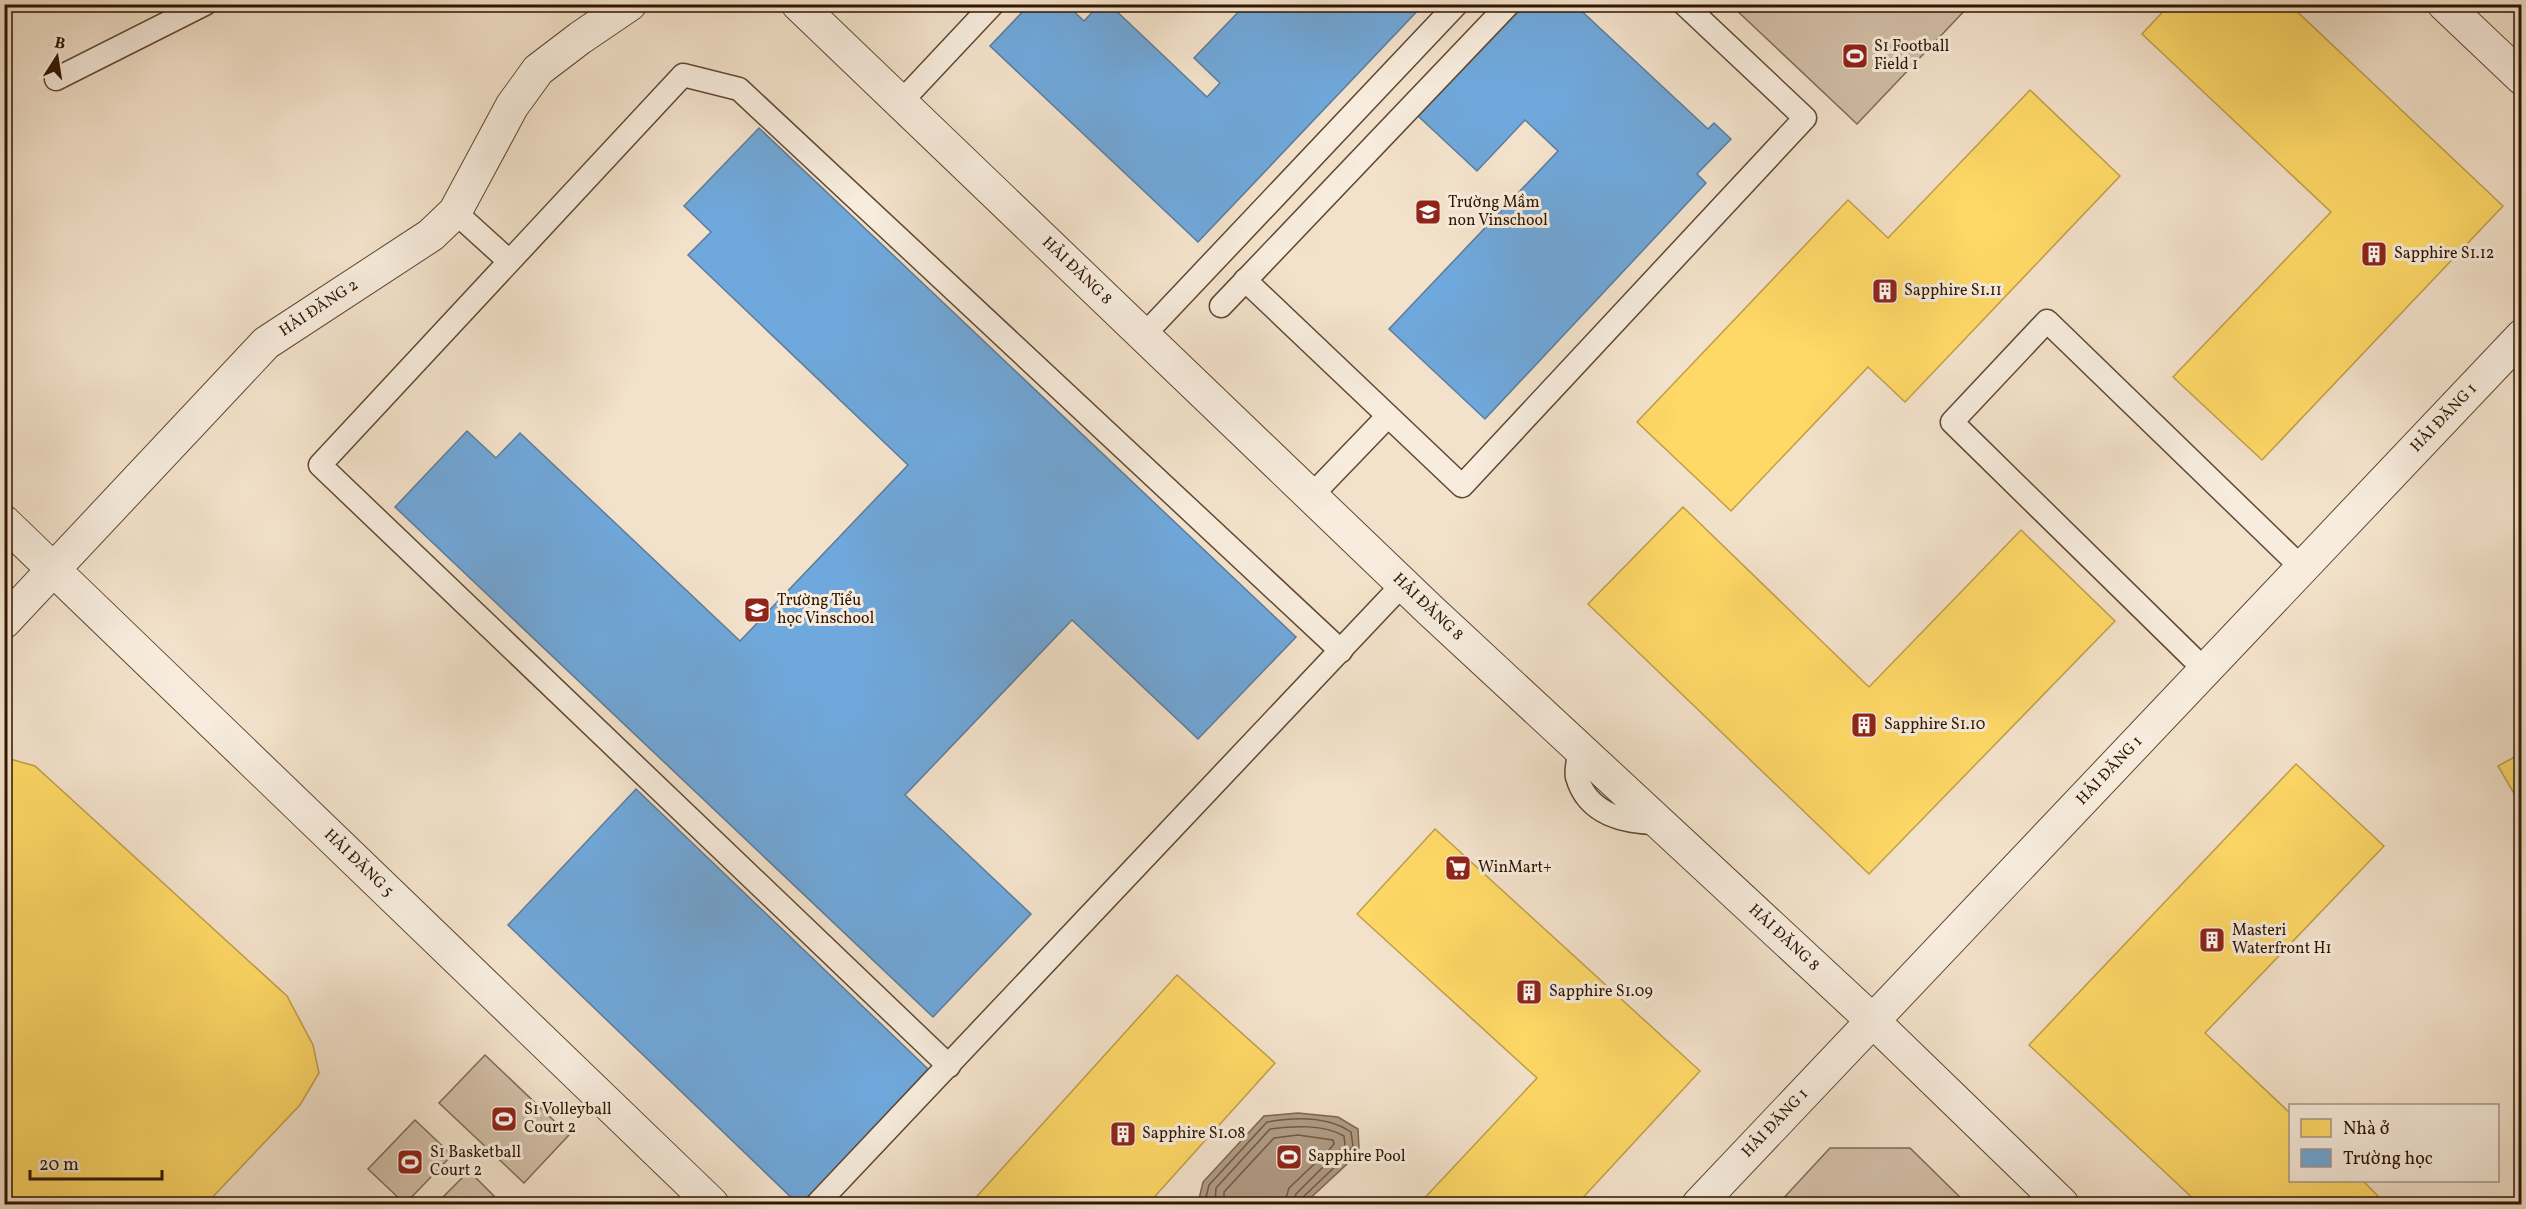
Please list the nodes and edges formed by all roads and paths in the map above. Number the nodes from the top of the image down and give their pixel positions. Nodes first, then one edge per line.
1 (205, 4) edge
2 (630, 4) edge
3 (798, 4) edge
4 (993, 4) edge
5 (1457, 4) edge
6 (1509, 4) edge
7 (1684, 4) edge
8 (2444, 4) edge
9 (2522, 78) edge
10 (56, 79) dead end
11 (900, 103) junction
12 (1354, 114) junction
13 (1381, 138) junction
14 (455, 212) junction
15 (509, 261) junction
16 (1245, 280) junction
17 (1221, 306) dead end
18 (1143, 336) junction
19 (2522, 336) edge
20 (1388, 416) junction
21 (1311, 496) junction
22 (4, 522) edge
23 (2302, 568) junction
24 (55, 569) junction
25 (1403, 584) junction
26 (4, 622) edge
27 (1341, 651) junction
28 (2205, 670) junction
29 (1873, 1022) junction
30 (949, 1066) junction
31 (712, 1204) edge
32 (817, 1204) edge
33 (1699, 1204) edge
34 (2062, 1204) edge

1 - 10 lane
2 - 14 street, HẢI ĐĂNG 2
3 - 11 street, HẢI ĐĂNG 8
4 - 11 lane
5 - 12 lane
6 - 13 lane
7 - 20 lane
8 - 9 street
11 - 18 street, HẢI ĐĂNG 8
12 - 13 lane
12 - 18 lane
13 - 16 lane
14 - 15 lane
14 - 24 street, HẢI ĐĂNG 2
15 - 27 lane
15 - 30 lane
16 - 17 lane
16 - 20 lane
18 - 21 street, HẢI ĐĂNG 8
19 - 23 street, HẢI ĐĂNG 1
20 - 21 lane
21 - 25 street, HẢI ĐĂNG 8
22 - 24 street, HẢI ĐĂNG 5
23 - 28 street, HẢI ĐĂNG 1
23 - 28 lane
24 - 26 street, HẢI ĐĂNG 2
24 - 31 street, HẢI ĐĂNG 5
25 - 27 lane
25 - 29 street, HẢI ĐĂNG 8
27 - 30 lane
28 - 29 street, HẢI ĐĂNG 1
29 - 33 street, HẢI ĐĂNG 1
29 - 34 street, HẢI ĐĂNG 8
30 - 32 lane

